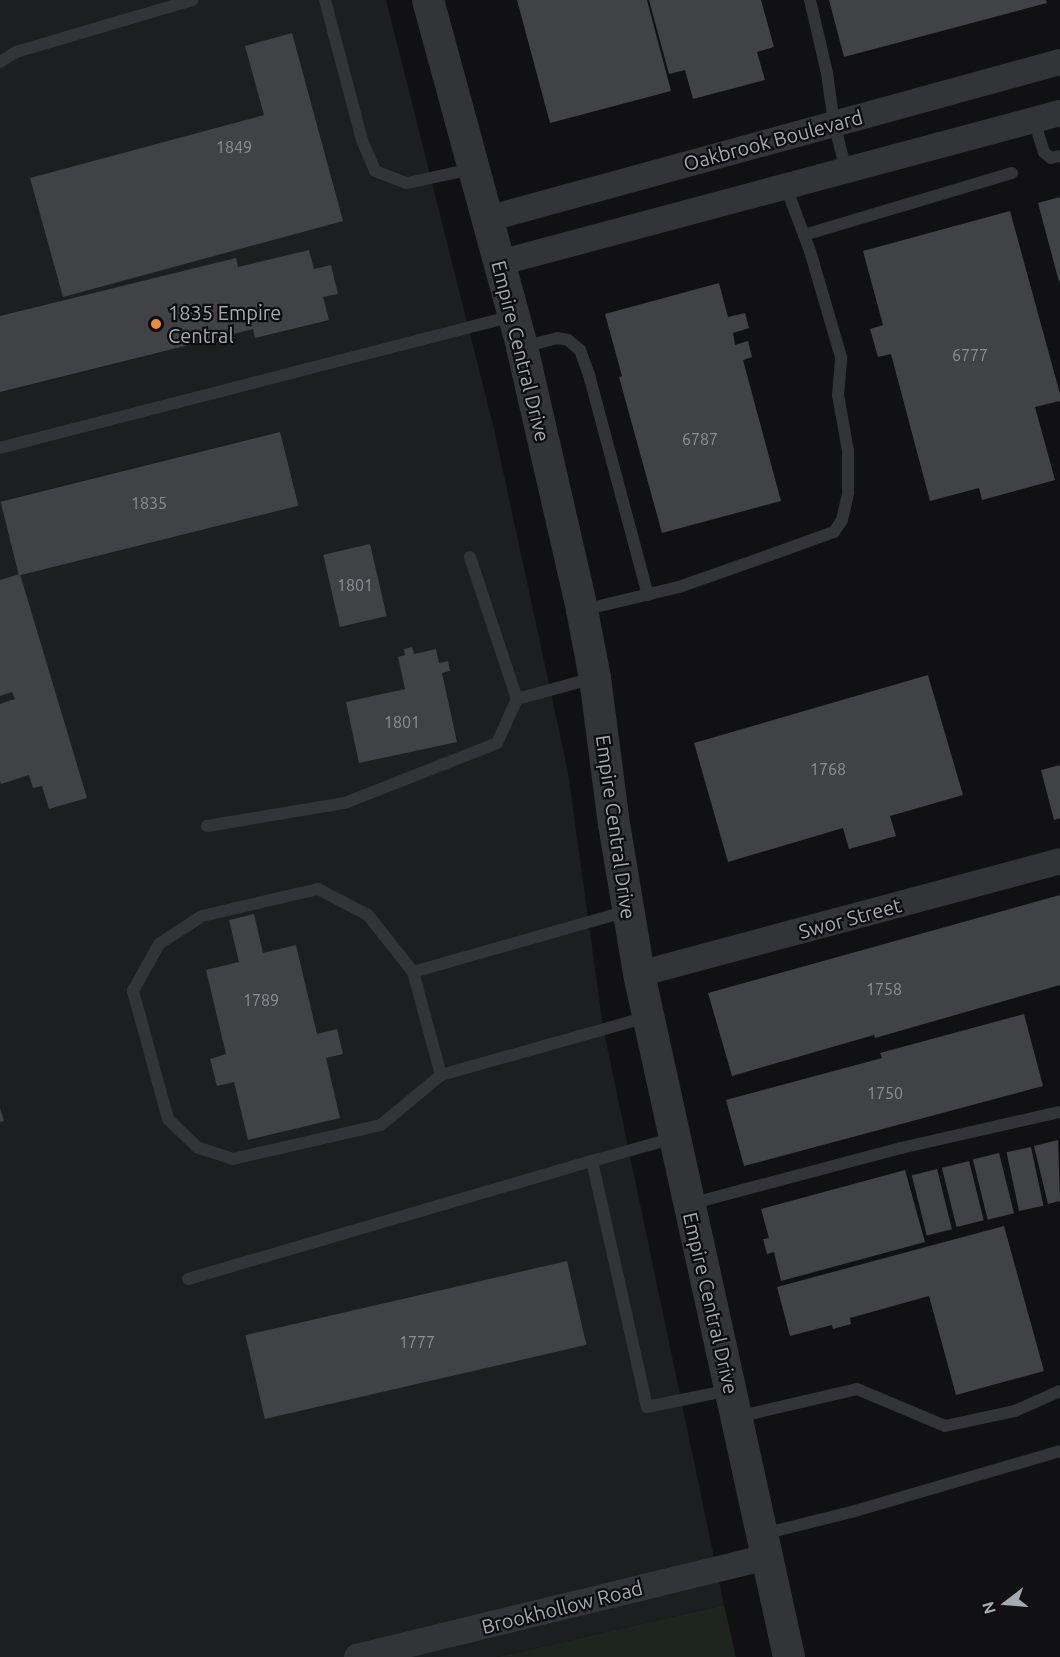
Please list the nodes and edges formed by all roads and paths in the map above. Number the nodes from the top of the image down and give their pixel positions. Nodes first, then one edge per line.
1 (193, 0) edge
2 (325, 0) edge
3 (428, 0) edge
4 (810, 0) edge
5 (0, 62) edge
6 (1060, 62) edge
7 (1060, 113) edge
8 (1034, 120) junction
9 (834, 123) junction
10 (1060, 156) edge
11 (473, 168) junction
12 (846, 170) junction
13 (1012, 173) dead end
14 (786, 187) junction
15 (487, 219) junction
16 (804, 235) junction
17 (499, 263) junction
18 (514, 315) junction
19 (522, 347) junction
20 (0, 448) edge
21 (470, 557) dead end
22 (648, 595) junction
23 (582, 610) junction
24 (595, 678) junction
25 (517, 699) junction
26 (207, 826) dead end
27 (1060, 861) edge
28 (627, 911) junction
29 (413, 972) junction
30 (639, 974) junction
31 (648, 1017) junction
32 (441, 1075) junction
33 (1060, 1112) edge
34 (674, 1138) junction
35 (592, 1161) junction
36 (688, 1205) junction
37 (188, 1279) dead end
38 (1060, 1391) edge
39 (734, 1403) junction
40 (1060, 1451) edge
41 (765, 1546) junction
42 (357, 1657) edge
43 (789, 1657) edge

1 - 5 lane
2 - 11 lane
3 - 11 street, Empire Central Drive
4 - 9 lane
6 - 9 street, Oakbrook Boulevard
7 - 8 street
8 - 10 lane
8 - 12 street
9 - 12 lane
9 - 15 street, Oakbrook Boulevard
11 - 15 street, Empire Central Drive
12 - 14 street
13 - 16 lane
14 - 16 lane
14 - 17 street
15 - 17 street, Empire Central Drive
16 - 22 lane
17 - 18 street, Empire Central Drive
18 - 19 street, Empire Central Drive
18 - 20 lane
19 - 22 lane
19 - 23 street, Empire Central Drive
21 - 25 lane
22 - 23 lane
23 - 24 street, Empire Central Drive
24 - 25 lane
24 - 28 street, Empire Central Drive
25 - 26 lane
27 - 30 street, Swor Street
28 - 29 lane
28 - 30 street, Empire Central Drive
29 - 32 lane
29 - 32 lane
30 - 31 street, Empire Central Drive
31 - 32 lane
31 - 34 street, Empire Central Drive
33 - 36 lane
34 - 35 lane
34 - 36 street, Empire Central Drive
35 - 37 lane
35 - 39 lane
36 - 39 street, Empire Central Drive
38 - 39 lane
39 - 41 street, Empire Central Drive
40 - 41 lane
41 - 42 street, Brookhollow Road
41 - 43 street, Empire Central Drive

